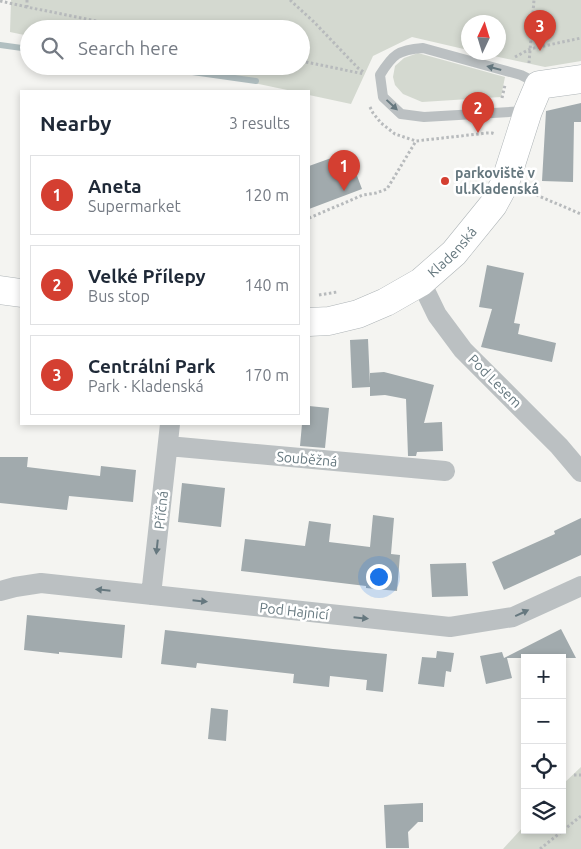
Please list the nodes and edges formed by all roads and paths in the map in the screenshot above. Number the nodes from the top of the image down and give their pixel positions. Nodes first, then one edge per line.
1 (28, 0) edge
2 (290, 0) edge
3 (534, 0) edge
4 (0, 1) edge
5 (27, 7) junction
6 (91, 20) edge
7 (581, 38) edge
8 (530, 49) junction
9 (510, 61) dead end
10 (367, 74) dead end
11 (534, 75) junction
12 (581, 79) edge
13 (528, 111) junction
14 (492, 133) dead end
15 (498, 137) dead end
16 (416, 141) dead end
17 (505, 183) junction
18 (581, 214) edge
19 (310, 218) edge
20 (421, 282) junction
21 (0, 290) edge
22 (340, 291) dead end
23 (20, 294) edge
24 (311, 309) edge
25 (170, 425) edge
26 (168, 446) junction
27 (445, 471) dead end
28 (581, 472) edge
29 (581, 586) edge
30 (0, 591) edge
31 (151, 595) junction
32 (574, 775) dead end
33 (581, 775) edge
34 (581, 816) edge
35 (540, 849) edge

1 - 5 path
2 - 10 path
3 - 8 path
4 - 5 path
5 - 6 path
7 - 8 path
8 - 9 path
8 - 11 path
11 - 12 street
11 - 13 street, Kladenská
11 -> 13 lane
13 - 17 street, Kladenská
14 - 15 path
16 - 19 path
17 - 18 path
17 - 20 street, Kladenská
20 - 24 street, Kladenská
20 - 28 street, Pod Lesem
21 - 23 street
22 - 24 path
25 - 26 street, Příčná
26 - 27 street, Souběžná
26 -> 31 street, Příčná
31 -> 29 street, Pod Hajnicí
31 -> 30 street, Pod Hajnicí
32 - 33 path
34 - 35 path

